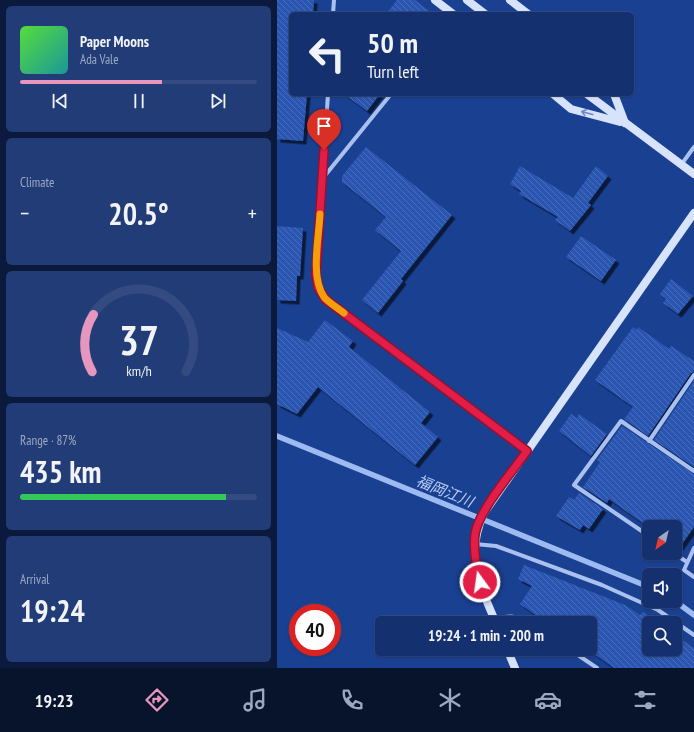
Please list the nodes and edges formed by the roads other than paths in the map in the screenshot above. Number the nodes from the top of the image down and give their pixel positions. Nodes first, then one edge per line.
1 (334, 0) edge
2 (435, 0) edge
3 (467, 0) edge
4 (510, 0) edge
5 (333, 12) edge
6 (450, 12) edge
7 (482, 12) edge
8 (525, 12) edge
9 (328, 96) edge
10 (389, 96) edge
11 (555, 96) edge
12 (590, 96) edge
13 (615, 96) edge
14 (625, 123) junction
15 (694, 147) edge
16 (681, 165) junction
17 (694, 174) edge
18 (323, 178) junction
19 (694, 213) edge
20 (694, 375) edge
21 (649, 441) junction
22 (527, 451) junction
23 (694, 471) edge
24 (642, 531) edge
25 (474, 544) junction
26 (694, 548) edge
27 (682, 559) edge
28 (687, 562) junction
29 (694, 577) edge
30 (493, 616) edge
31 (694, 635) edge
32 (510, 656) edge
33 (579, 656) edge
34 (515, 668) edge
35 (597, 668) edge

1 - 5 street
2 - 6 street
3 - 7 street
4 - 8 street
9 - 18 street
10 - 18 street
14 -> 11 street
12 - 14 street
13 - 14 street
14 - 16 street
15 - 16 street
16 - 17 street
18 - 22 street
19 - 22 street
20 - 21 street
21 - 23 street
21 - 24 street
22 - 25 street
25 - 30 street
25 - 31 street
26 - 28 street
27 - 28 street
28 - 29 street
32 - 34 street
33 - 35 street

